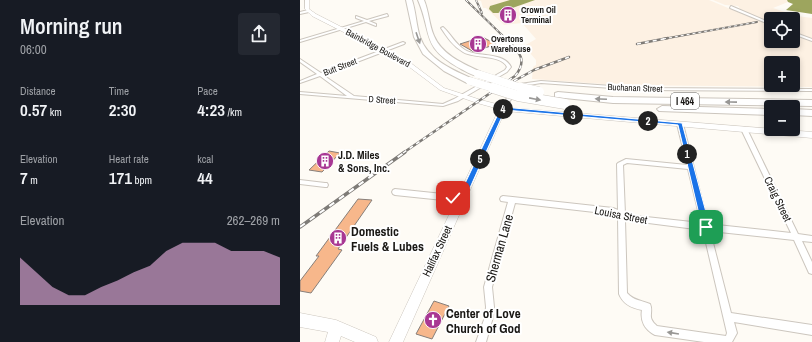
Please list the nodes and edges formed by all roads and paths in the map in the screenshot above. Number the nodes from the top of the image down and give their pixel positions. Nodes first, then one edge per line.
1 (307, 0) edge
2 (409, 0) edge
3 (421, 0) edge
4 (731, 7) dead end
5 (308, 11) junction
6 (300, 13) edge
7 (387, 15) dead end
8 (357, 17) dead end
9 (367, 21) junction
10 (764, 21) edge
11 (375, 25) dead end
12 (443, 28) dead end
13 (341, 29) junction
14 (800, 36) edge
15 (812, 40) edge
16 (300, 41) edge
17 (403, 43) dead end
18 (384, 50) junction
19 (300, 60) edge
20 (321, 74) junction
21 (300, 82) edge
22 (530, 83) joint
23 (812, 90) edge
24 (300, 93) edge
25 (462, 97) junction
26 (352, 98) junction
27 (812, 102) edge
28 (503, 108) junction
29 (764, 112) edge
30 (800, 112) edge
31 (810, 113) edge
32 (680, 124) junction
33 (744, 129) junction
34 (811, 136) edge
35 (690, 167) junction
36 (300, 182) edge
37 (325, 185) dead end
38 (395, 192) dead end
39 (462, 199) junction
40 (503, 199) dead end
41 (512, 200) junction
42 (620, 215) junction
43 (706, 227) junction
44 (796, 238) junction
45 (812, 239) edge
46 (812, 270) edge
47 (729, 317) junction
48 (300, 320) edge
49 (336, 327) junction
50 (812, 330) edge
51 (332, 342) edge
52 (371, 342) edge
53 (396, 342) edge
54 (481, 342) edge

1 - 5 street
2 -> 29 highway, I 464, bridge
27 -> 3 highway, I 464, bridge
4 - 10 street
5 - 6 street
5 - 13 street, Bainbridge Boulevard
7 - 9 street
8 - 9 street
9 - 11 street
9 - 13 street
12 - 25 street, D Street
13 - 16 street
13 - 18 street, Bainbridge Boulevard
14 - 15 street
17 - 18 street, Butt Street
18 - 20 street, Butt Street
18 - 25 street, Bainbridge Boulevard
19 - 20 street
20 - 21 street, Butt Street
20 - 26 street
22 - 23 street, Buchanan Street
22 - 28 street, Halifax Street
24 - 26 street, D Street
25 - 26 street, D Street
25 - 28 street, Bainbridge Boulevard
28 - 32 street, Bainbridge Boulevard
28 - 39 street, Halifax Street
30 - 31 highway
32 - 33 street, Bainbridge Boulevard
32 - 35 street
33 - 34 street, Bainbridge Boulevard
33 - 44 street, Craig Street
35 - 42 street
35 - 43 street
36 - 37 street
38 - 39 street
39 - 53 street, Halifax Street
40 - 41 street, Louisa Street
41 - 42 street, Louisa Street
41 - 54 street, Sherman Lane
42 - 43 street, Louisa Street
47 -> 42 street
43 - 44 street, Louisa Street
43 - 47 street
44 - 45 street, Louisa Street
44 - 46 street, Craig Street
47 - 50 street
48 - 49 street
49 - 51 street
49 - 52 street

